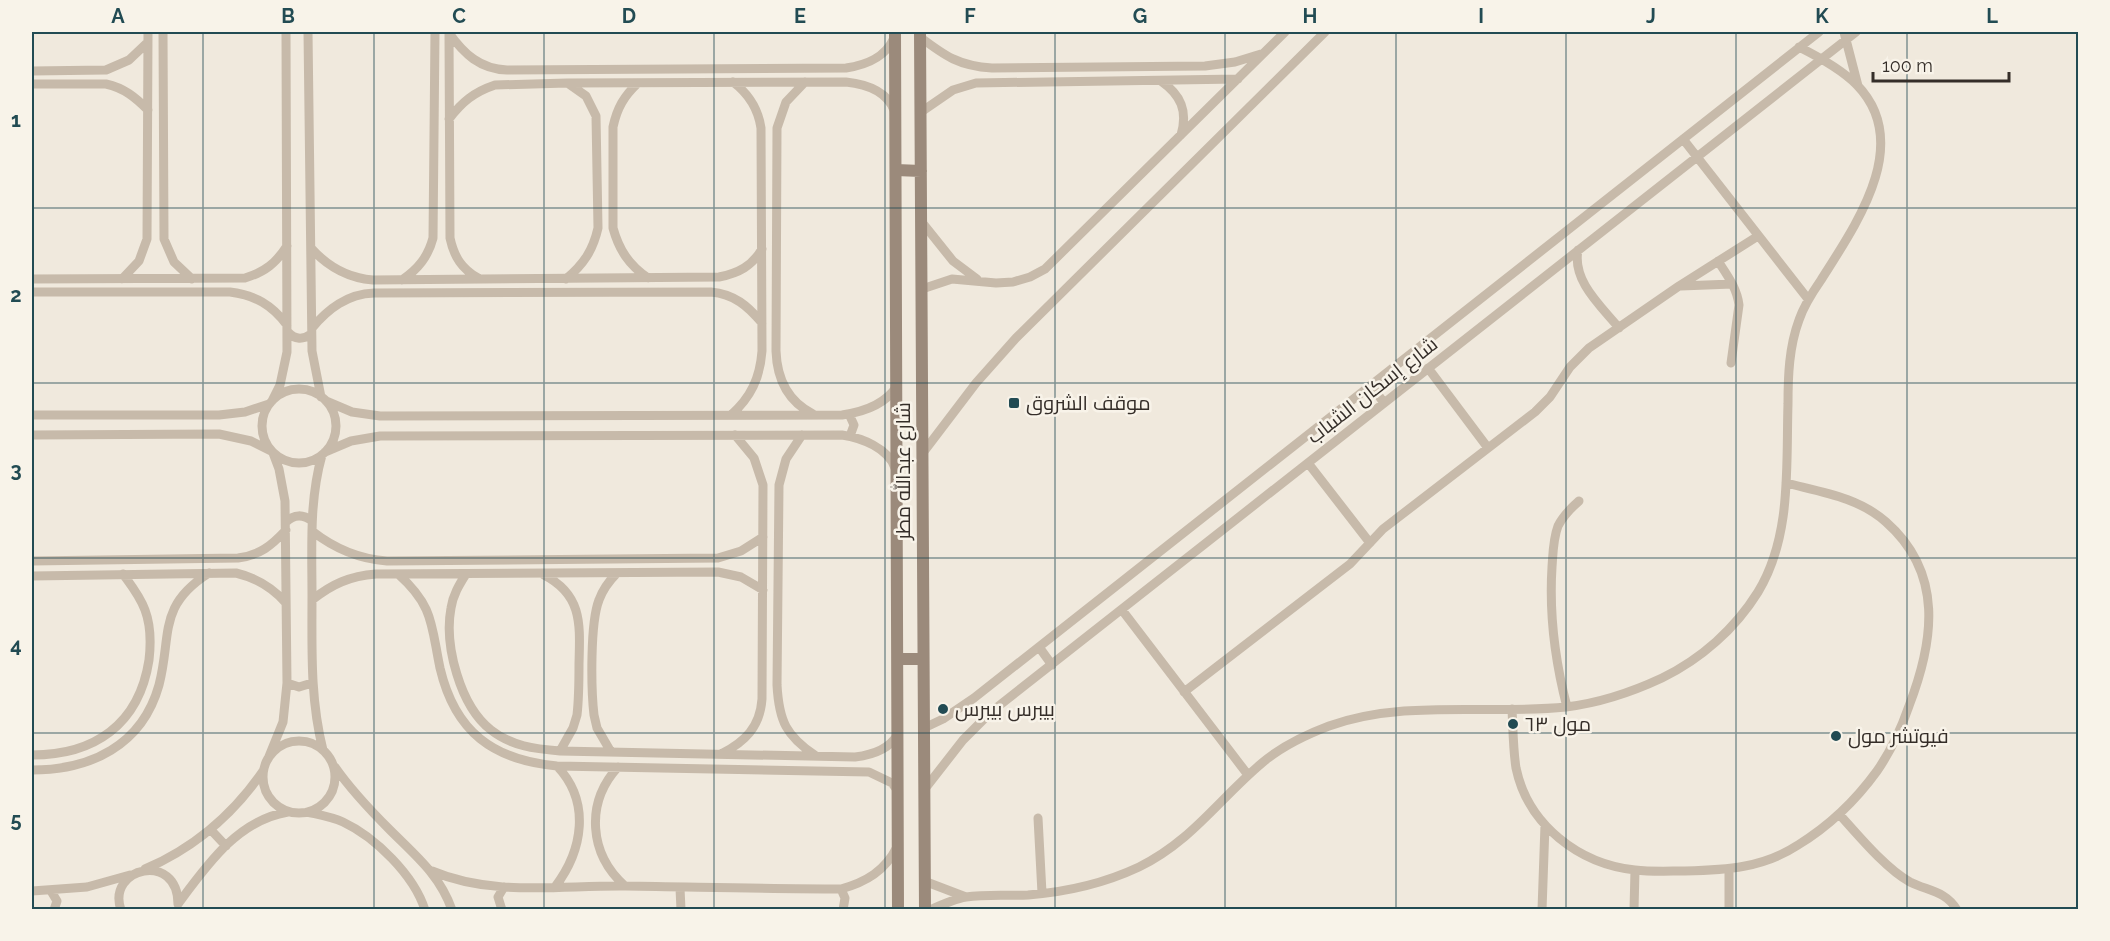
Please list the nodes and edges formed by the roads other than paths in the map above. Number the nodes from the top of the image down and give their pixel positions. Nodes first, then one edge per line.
1 (148, 32) edge
2 (163, 32) edge
3 (286, 32) edge
4 (308, 32) edge
5 (435, 32) edge
6 (449, 32) edge
7 (1285, 32) edge
8 (1325, 32) edge
9 (1818, 32) edge
10 (1856, 32) edge
11 (895, 34) edge
12 (920, 34) edge
13 (1845, 36) edge
14 (148, 42) junction
15 (1799, 47) junction
16 (1263, 53) junction
17 (1821, 59) junction
18 (1188, 66) junction
19 (978, 67) junction
20 (846, 68) junction
21 (495, 69) junction
22 (642, 69) junction
23 (32, 71) edge
24 (93, 71) junction
25 (1238, 79) junction
26 (1188, 80) junction
27 (1161, 81) junction
28 (733, 82) junction
29 (804, 82) junction
30 (846, 82) junction
31 (567, 83) junction
32 (640, 83) junction
33 (976, 83) junction
34 (32, 84) edge
35 (94, 84) junction
36 (495, 85) junction
37 (1858, 86) junction
38 (148, 110) junction
39 (921, 112) junction
40 (895, 114) junction
41 (449, 119) junction
42 (598, 127) junction
43 (613, 127) junction
44 (761, 128) junction
45 (777, 128) junction
46 (1181, 136) junction
47 (1683, 139) junction
48 (1697, 157) junction
49 (896, 170) junction
50 (921, 171) junction
51 (162, 209) junction
52 (148, 210) junction
53 (921, 221) junction
54 (598, 228) junction
55 (613, 228) junction
56 (1758, 236) junction
57 (433, 238) junction
58 (450, 238) junction
59 (287, 246) junction
60 (311, 248) junction
61 (762, 249) junction
62 (1578, 250) junction
63 (1718, 261) junction
64 (648, 278) junction
65 (719, 278) junction
66 (32, 279) edge
67 (122, 279) junction
68 (192, 279) junction
69 (230, 279) junction
70 (480, 279) junction
71 (542, 279) junction
72 (566, 279) junction
73 (366, 280) junction
74 (402, 280) junction
75 (979, 281) junction
76 (1732, 284) junction
77 (1679, 286) junction
78 (922, 289) junction
79 (32, 292) edge
80 (230, 292) junction
81 (543, 293) junction
82 (719, 293) junction
83 (366, 294) junction
84 (1808, 299) junction
85 (762, 323) junction
86 (1619, 328) junction
87 (288, 329) junction
88 (311, 331) junction
89 (1731, 363) dead end
90 (761, 366) junction
91 (777, 366) junction
92 (1428, 368) junction
93 (1371, 385) junction
94 (897, 386) junction
95 (324, 399) junction
96 (271, 402) junction
97 (1384, 403) junction
98 (849, 414) junction
99 (219, 415) junction
100 (731, 415) junction
101 (815, 415) junction
102 (32, 416) edge
103 (576, 416) junction
104 (378, 426) junction
105 (219, 434) junction
106 (32, 435) edge
107 (735, 435) junction
108 (802, 435) junction
109 (577, 436) junction
110 (850, 436) junction
111 (1488, 448) junction
112 (272, 452) junction
113 (324, 453) junction
114 (922, 454) junction
115 (1308, 463) junction
116 (897, 473) junction
117 (1786, 483) junction
118 (777, 500) junction
119 (764, 501) junction
120 (1579, 501) dead end
121 (286, 526) junction
122 (312, 526) junction
123 (763, 537) junction
124 (1370, 543) junction
125 (238, 558) junction
126 (718, 558) junction
127 (53, 560) junction
128 (377, 560) junction
129 (32, 561) edge
130 (718, 572) junction
131 (209, 573) junction
132 (236, 573) junction
133 (617, 573) junction
134 (123, 574) junction
135 (376, 574) junction
136 (398, 574) junction
137 (466, 574) junction
138 (541, 574) junction
139 (53, 575) junction
140 (32, 576) edge
141 (763, 590) junction
142 (312, 600) junction
143 (286, 603) junction
144 (1122, 610) junction
145 (580, 623) junction
146 (594, 624) junction
147 (149, 627) junction
148 (167, 627) junction
149 (450, 633) junction
150 (435, 634) junction
151 (1039, 647) junction
152 (898, 659) junction
153 (923, 659) junction
154 (1052, 665) junction
155 (287, 683) junction
156 (312, 683) junction
157 (763, 685) junction
158 (777, 685) junction
159 (1184, 692) junction
160 (579, 702) junction
161 (593, 702) junction
162 (1567, 707) junction
163 (1512, 709) junction
164 (924, 728) junction
165 (898, 734) junction
166 (519, 745) junction
167 (323, 750) junction
168 (560, 751) junction
169 (611, 752) junction
170 (644, 753) junction
171 (719, 754) junction
172 (32, 755) edge
173 (816, 756) junction
174 (855, 757) junction
175 (517, 758) junction
176 (268, 759) junction
177 (333, 766) junction
178 (557, 766) junction
179 (618, 767) junction
180 (644, 768) junction
181 (264, 769) junction
182 (32, 770) edge
183 (856, 771) junction
184 (1248, 775) junction
185 (924, 790) junction
186 (898, 791) junction
187 (289, 812) junction
188 (307, 812) junction
189 (1839, 814) junction
190 (1038, 818) dead end
191 (580, 825) junction
192 (1545, 825) junction
193 (596, 826) junction
194 (389, 829) junction
195 (211, 830) junction
196 (376, 845) junction
197 (898, 845) junction
198 (226, 846) junction
199 (1635, 870) junction
200 (1729, 870) junction
201 (140, 871) junction
202 (432, 871) junction
203 (924, 881) junction
204 (626, 886) junction
205 (504, 887) junction
206 (555, 887) junction
207 (680, 888) junction
208 (841, 889) junction
209 (32, 891) edge
210 (51, 891) junction
211 (1042, 894) junction
212 (966, 897) junction
213 (178, 908) edge
214 (54, 909) edge
215 (121, 909) edge
216 (425, 909) edge
217 (452, 909) edge
218 (502, 909) edge
219 (681, 909) edge
220 (843, 909) edge
221 (898, 909) edge
222 (924, 909) edge
223 (930, 909) edge
224 (1542, 909) edge
225 (1634, 909) edge
226 (1729, 909) edge
227 (1957, 909) edge

1 - 14 street
2 - 51 street
3 - 59 street
4 - 60 street
5 - 57 street
6 - 21 street
6 - 41 street
7 - 16 street
8 - 114 street
9 - 15 street, شارع إسكان الشباب
10 - 13 street, شارع إسكان الشباب
11 - 20 street
11 - 40 street, شارع عبدالله مطر
12 - 19 street
12 - 39 street, شارع عبدالله مطر
13 - 17 street, شارع إسكان الشباب
13 - 37 street
14 - 24 street
14 - 38 street
15 - 17 street
15 - 47 street, شارع إسكان الشباب
16 - 18 street
16 - 25 street
17 - 37 street
17 - 48 street, شارع إسكان الشباب
18 - 19 street
18 - 26 street
19 - 33 street
20 - 22 street
20 - 30 street
21 - 22 street
21 - 36 street
22 - 32 street
23 - 24 street
24 - 35 street
25 - 26 street
25 - 46 street
26 - 27 street
27 - 33 street
27 - 46 street
28 - 29 street
28 - 32 street
28 - 44 street
29 - 30 street
29 - 45 street
30 - 40 street
31 - 32 street
31 - 36 street
31 - 42 street
32 - 43 street
33 - 39 street
34 - 35 street
35 - 38 street
36 - 41 street
37 - 84 street
38 - 52 street
39 - 50 street, شارع عبدالله مطر
40 - 49 street, شارع عبدالله مطر
41 - 58 street
42 - 43 street
42 - 54 street
43 - 55 street
44 - 45 street
44 - 61 street
45 - 91 street
46 - 75 street
47 - 48 street
47 - 93 street, شارع إسكان الشباب
48 - 56 street
48 - 62 street, شارع إسكان الشباب
49 - 50 street
49 - 94 street, شارع عبدالله مطر
50 - 53 street, شارع عبدالله مطر
51 - 52 street
51 - 68 street
52 - 67 street
53 - 75 street
53 - 78 street, شارع عبدالله مطر
54 - 55 street
54 - 72 street
55 - 64 street
56 - 63 street
56 - 84 street
57 - 58 street
57 - 74 street
58 - 70 street
59 - 69 street
59 - 87 street
60 - 73 street
60 - 88 street
61 - 65 street
61 - 85 street
62 - 86 street
62 - 92 street, شارع إسكان الشباب
63 - 76 street
63 - 77 street
64 - 65 street
64 - 72 street
65 - 82 street
66 - 67 street
67 - 68 street
68 - 69 street
69 - 80 street
70 - 71 street
70 - 74 street
71 - 72 street
71 - 81 street
73 - 74 street
73 - 83 street
75 - 78 street
76 - 77 street
76 - 89 street
77 - 86 street
78 - 114 street, شارع عبدالله مطر
79 - 80 street
80 - 87 street
81 - 82 street
81 - 83 street
82 - 85 street
83 - 88 street
84 - 117 street
85 - 90 street
86 - 111 street
87 - 88 street
87 - 96 street
88 - 95 street
90 - 91 street
90 - 100 street
91 - 101 street
92 - 97 street, شارع إسكان الشباب
92 - 111 street
93 - 97 street
93 - 151 street, شارع إسكان الشباب
94 - 98 street
94 - 116 street, شارع عبدالله مطر
95 - 96 street
95 - 104 street
95 - 113 street
96 - 99 street
96 - 112 street
97 - 115 street, شارع إسكان الشباب
98 - 101 street
98 - 110 street
99 - 102 street
99 - 105 street
100 - 101 street
100 - 103 street
103 - 104 street
103 - 109 street
104 - 109 street
104 - 113 street
105 - 106 street
105 - 112 street
107 - 108 street
107 - 109 street
107 - 119 street
108 - 110 street
108 - 118 street
110 - 116 street
111 - 124 street
112 - 113 street
112 - 121 street
113 - 122 street
114 - 153 street, شارع عبدالله مطر
115 - 124 street
115 - 144 street, شارع إسكان الشباب
116 - 152 street, شارع عبدالله مطر
117 - 162 street
117 - 189 street
118 - 119 street
118 - 158 street
119 - 123 street
120 - 162 street
121 - 122 street
121 - 125 street
121 - 143 street
122 - 128 street
122 - 142 street
123 - 126 street
123 - 141 street
124 - 159 street
125 - 127 street
125 - 132 street
126 - 128 street
126 - 130 street
127 - 129 street
127 - 139 street
128 - 135 street
130 - 133 street
130 - 141 street
131 - 132 street
131 - 134 street
131 - 148 street
132 - 143 street
133 - 138 street
133 - 146 street
134 - 139 street
134 - 147 street
135 - 136 street
135 - 142 street
136 - 137 street
136 - 150 street
137 - 138 street
137 - 149 street
138 - 145 street
139 - 140 street
141 - 157 street
142 - 156 street
143 - 155 street
144 - 154 street, شارع إسكان الشباب
144 - 159 street
145 - 146 street
145 - 160 street
146 - 161 street
147 - 148 street
147 - 172 street
148 - 182 street
149 - 150 street
149 - 166 street
150 - 175 street
151 - 154 street
151 - 164 street, شارع إسكان الشباب
152 - 153 street
152 - 165 street, شارع عبدالله مطر
153 - 164 street, شارع عبدالله مطر
154 - 185 street, شارع إسكان الشباب
155 - 156 street
155 - 176 street
156 - 167 street
157 - 158 street
157 - 171 street
158 - 173 street
159 - 184 street
160 - 161 street
160 - 168 street
161 - 169 street
162 - 163 street
163 - 184 street
163 - 192 street
164 - 185 street, شارع عبدالله مطر
165 - 174 street
165 - 186 street, شارع عبدالله مطر
166 - 168 street
166 - 175 street
167 - 176 street
167 - 177 street
168 - 169 street
169 - 170 street
170 - 171 street
170 - 180 street
171 - 173 street
173 - 174 street
174 - 183 street
175 - 178 street
176 - 181 street
177 - 188 street
177 - 194 street
178 - 179 street
178 - 191 street
179 - 180 street
179 - 193 street
180 - 183 street
181 - 187 street
181 - 195 street
183 - 186 street
184 - 211 street
185 - 203 street, شارع عبدالله مطر
186 - 197 street, شارع عبدالله مطر
187 - 188 street
187 - 198 street
188 - 196 street
189 - 200 street
189 - 227 street
190 - 211 street
191 - 193 street
191 - 206 street
192 - 199 street
192 - 224 street
193 - 204 street
194 - 196 street
194 - 202 street
195 - 198 street
195 - 201 street
196 - 216 street
197 - 208 street
197 - 221 street, شارع عبدالله مطر
198 - 213 street
199 - 200 street
199 - 225 street
200 - 226 street
201 - 210 street
201 - 213 street
201 - 215 street
202 - 205 street
202 - 217 street
203 - 212 street
203 - 222 street, شارع عبدالله مطر
204 - 206 street
204 - 207 street
205 - 206 street
205 - 218 street
207 - 208 street
207 - 219 street
208 - 220 street
209 - 210 street
210 - 214 street
211 - 212 street
212 - 223 street

